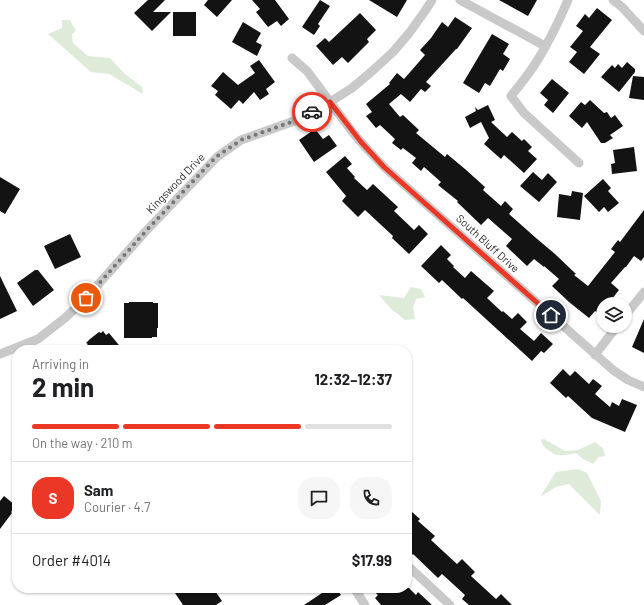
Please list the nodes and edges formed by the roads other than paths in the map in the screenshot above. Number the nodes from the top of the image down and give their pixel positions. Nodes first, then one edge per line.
1 (432, 0) edge
2 (460, 0) edge
3 (568, 0) edge
4 (613, 0) edge
5 (644, 31) edge
6 (545, 46) junction
7 (292, 58) dead end
8 (330, 102) junction
9 (579, 163) dead end
10 (644, 292) edge
11 (632, 307) edge
12 (612, 333) edge
13 (23, 345) edge
14 (12, 349) edge
15 (0, 354) edge
16 (595, 355) junction
17 (644, 387) edge
18 (412, 570) edge
19 (357, 593) edge
20 (365, 605) edge
21 (450, 605) edge

1 - 8 street, Kingswood Drive
2 - 6 street
3 - 6 street
4 - 5 street
6 - 9 street
7 - 8 street, South Bluff Drive
8 - 13 street, Kingswood Drive
8 - 16 street, South Bluff Drive
10 - 11 street
12 - 16 street
14 - 15 street, Kingswood Drive
16 - 17 street, South Bluff Drive
18 - 21 street
19 - 20 street

